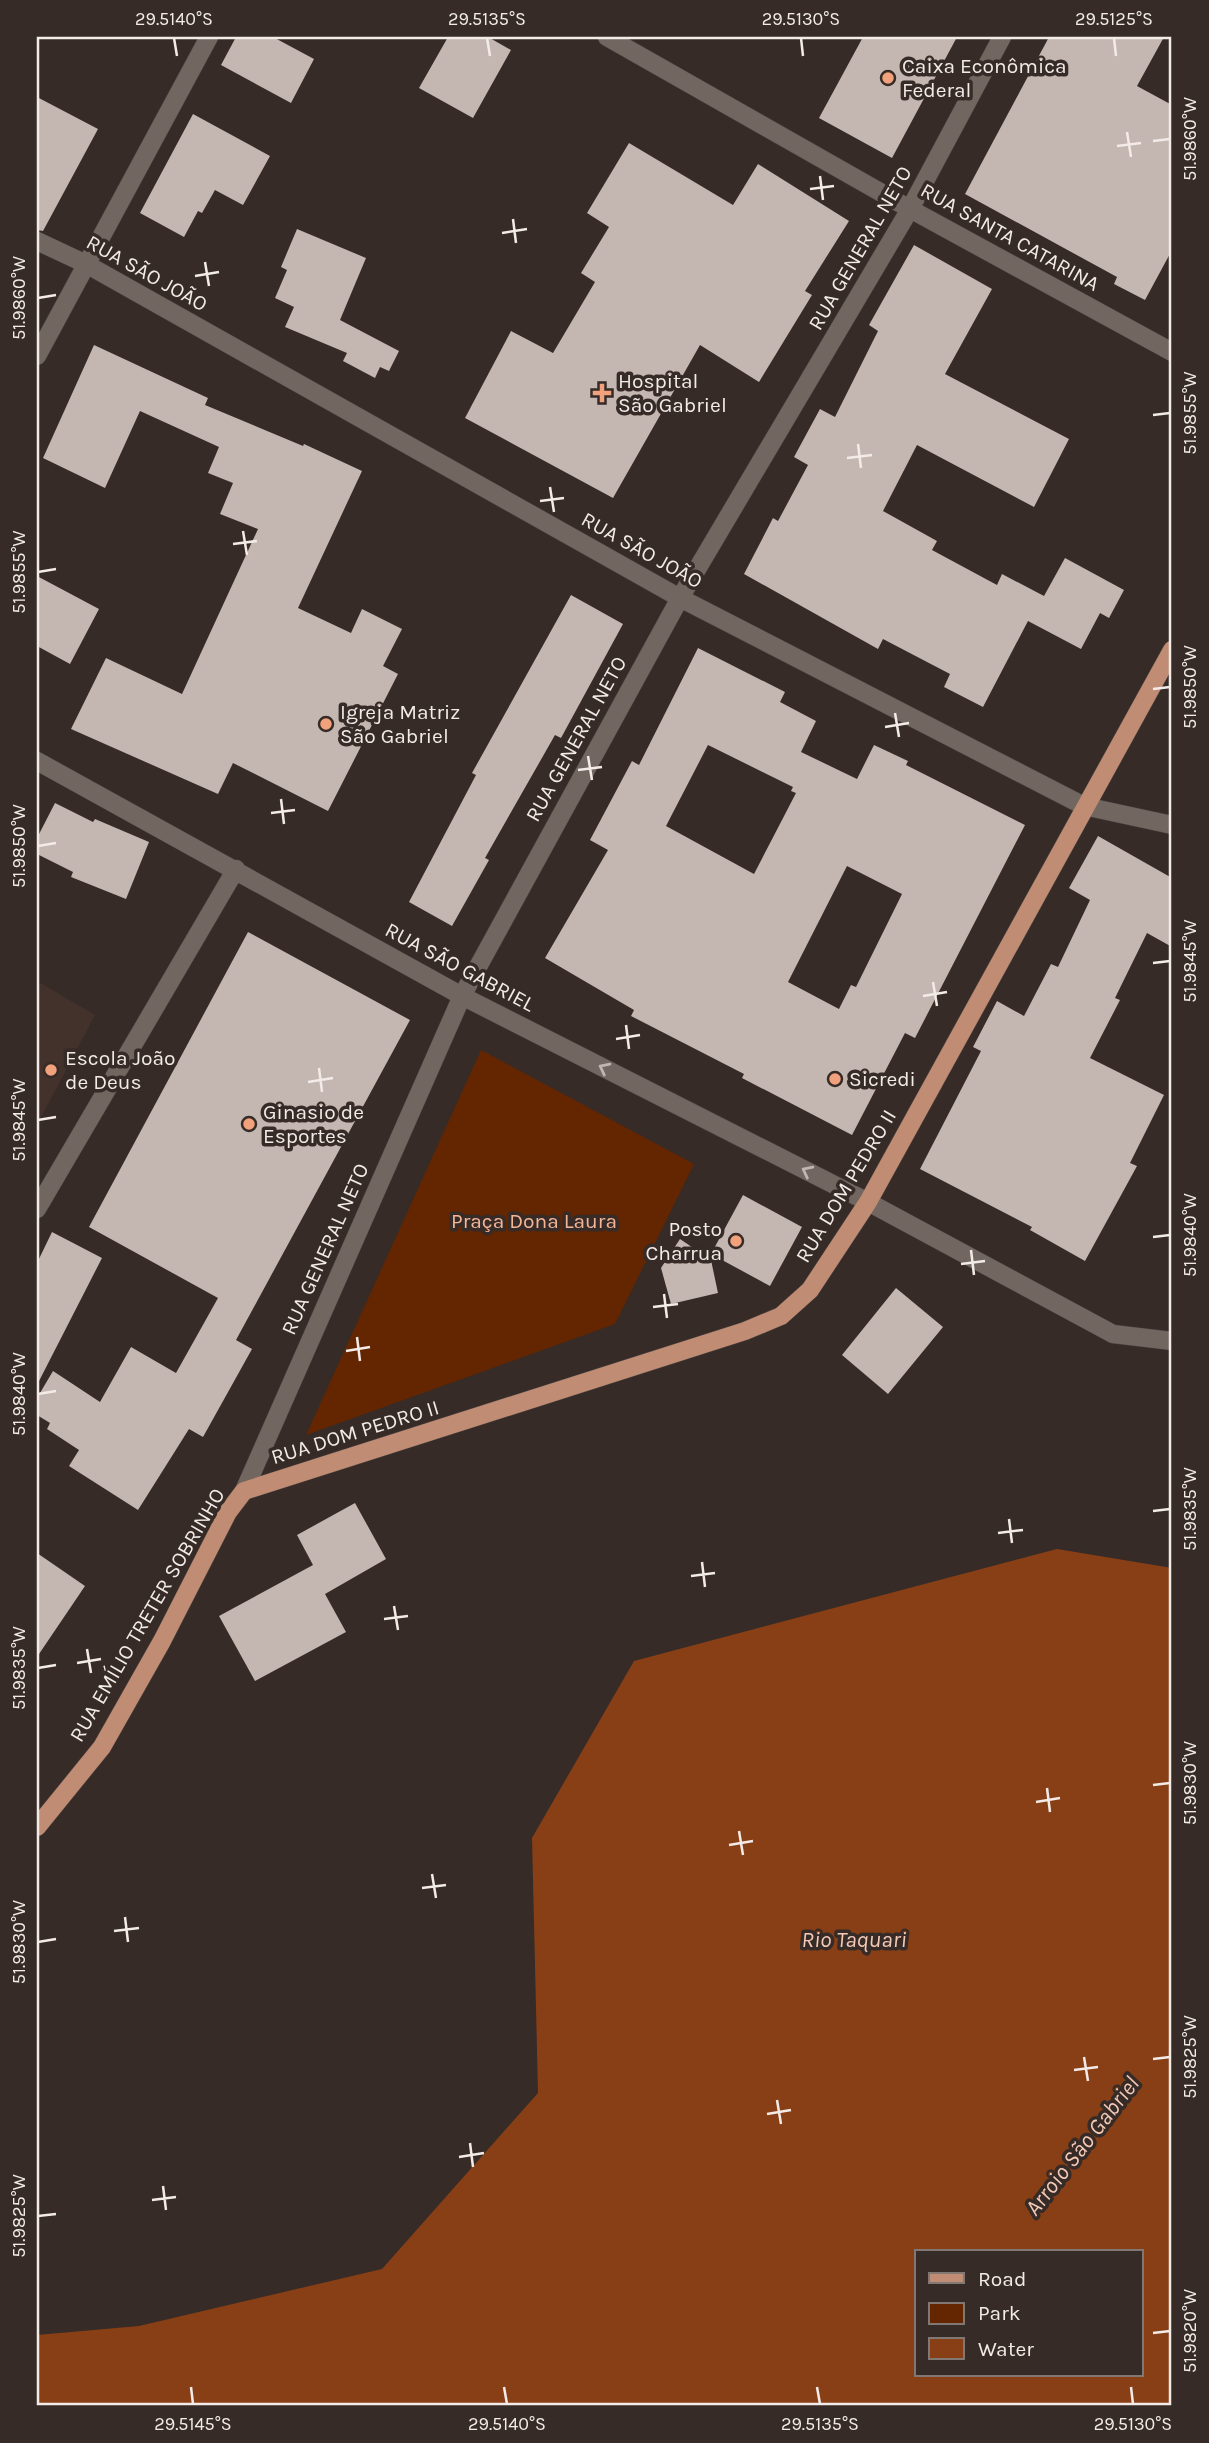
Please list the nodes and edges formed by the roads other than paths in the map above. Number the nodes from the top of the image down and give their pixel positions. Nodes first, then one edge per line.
1 (209, 37) edge
2 (607, 37) edge
3 (1002, 37) edge
4 (910, 209) junction
5 (37, 241) edge
6 (86, 264) junction
7 (1172, 352) edge
8 (37, 356) edge
9 (680, 598) junction
10 (1172, 650) edge
11 (37, 761) edge
12 (1084, 806) junction
13 (1172, 825) edge
14 (236, 869) junction
15 (462, 996) junction
16 (868, 1202) junction
17 (37, 1209) edge
18 (1172, 1341) edge
19 (244, 1491) junction
20 (37, 1827) edge

1 - 6 street
2 - 4 street, RUA SANTA CATARINA
3 - 4 street, RUA GENERAL NETO
4 - 7 street, RUA SANTA CATARINA
4 - 9 street, RUA GENERAL NETO
5 - 6 street, RUA SÃO JOÃO
6 - 8 street
6 - 9 street, RUA SÃO JOÃO
9 - 12 street, RUA SÃO JOÃO
9 - 15 street, RUA GENERAL NETO
10 - 12 main road, RUA DOM PEDRO II
11 - 14 street, RUA SÃO GABRIEL
12 - 13 street, RUA SÃO JOÃO
12 - 16 main road, RUA DOM PEDRO II
14 - 15 street, RUA SÃO GABRIEL
14 - 17 street
16 -> 15 street, RUA SÃO GABRIEL
15 - 19 street, RUA GENERAL NETO
16 - 18 street, RUA SÃO GABRIEL
16 - 19 main road, RUA DOM PEDRO II
19 - 20 main road, RUA EMÍLIO TRETER SOBRINHO

